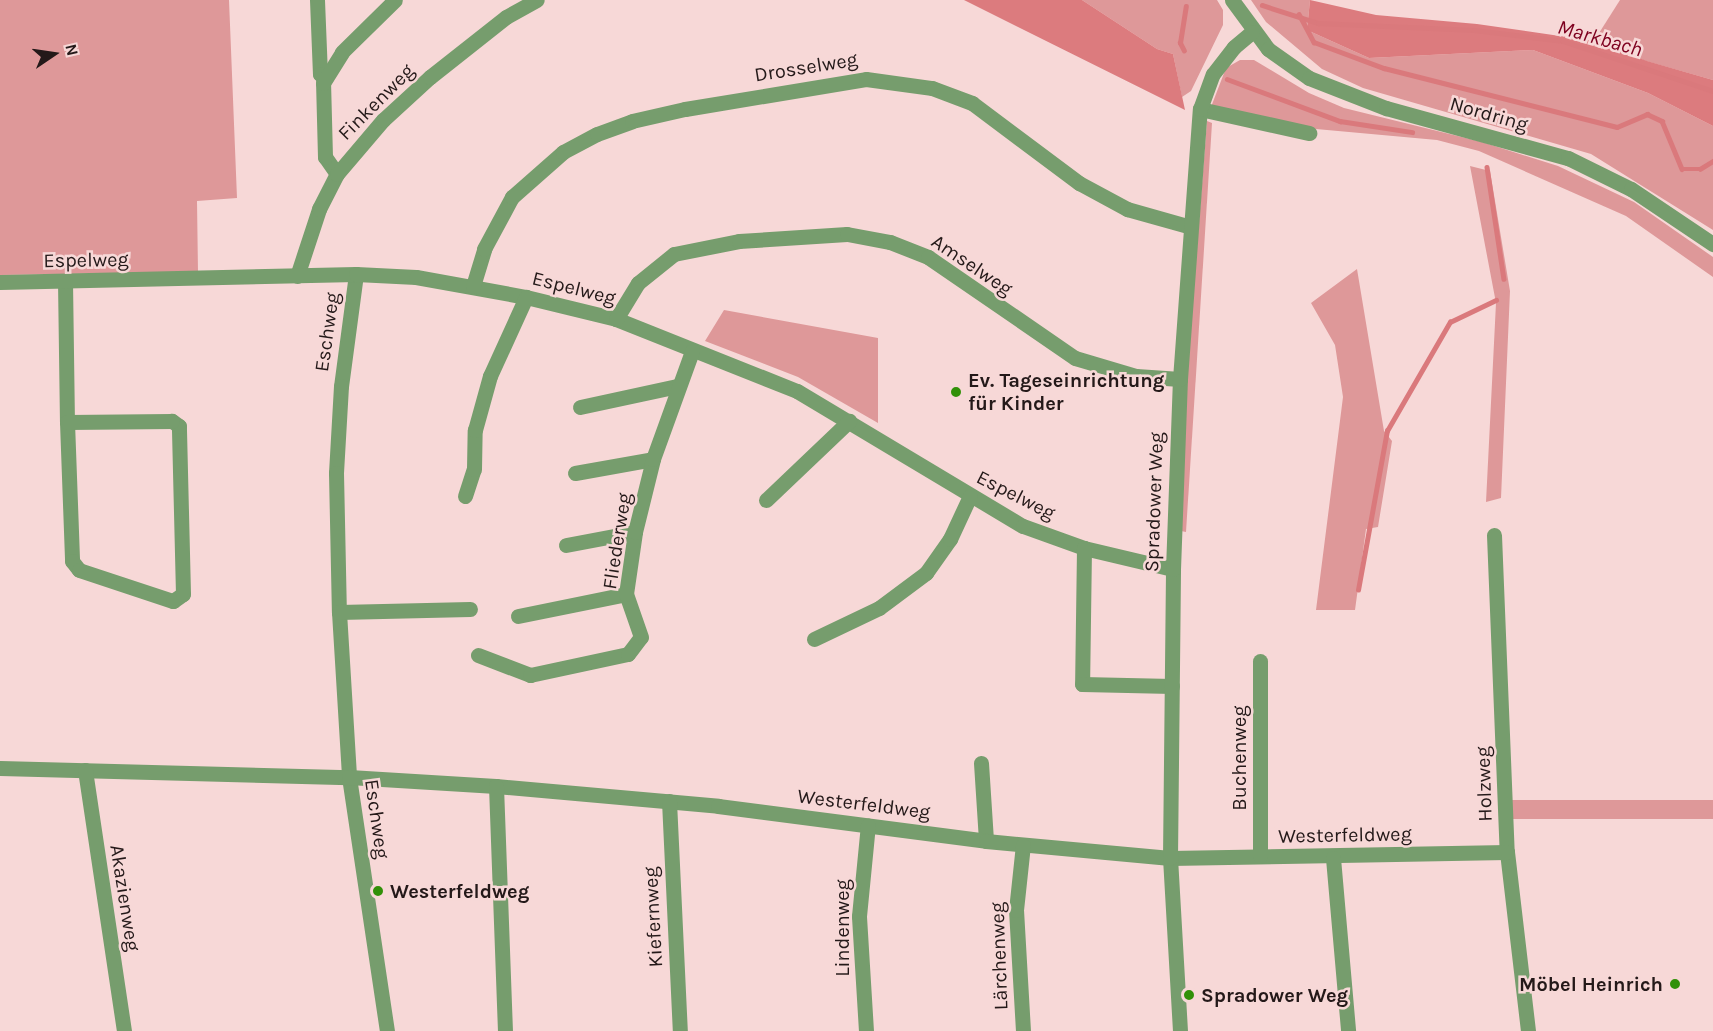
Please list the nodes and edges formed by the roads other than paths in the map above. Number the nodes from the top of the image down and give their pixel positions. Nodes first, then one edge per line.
1 (317, 0) edge
2 (395, 0) edge
3 (537, 0) edge
4 (1232, 0) edge
5 (1252, 32) junction
6 (326, 77) junction
7 (1200, 109) junction
8 (1309, 133) dead end
9 (337, 174) junction
10 (1191, 227) junction
11 (1713, 244) edge
12 (356, 274) junction
13 (297, 276) junction
14 (65, 281) junction
15 (0, 282) edge
16 (472, 286) junction
17 (526, 297) junction
18 (616, 319) junction
19 (692, 351) junction
20 (1180, 379) junction
21 (677, 386) junction
22 (580, 407) dead end
23 (849, 421) junction
24 (67, 422) junction
25 (653, 459) junction
26 (575, 473) dead end
27 (465, 496) dead end
28 (970, 496) junction
29 (766, 500) dead end
30 (635, 532) junction
31 (1494, 535) dead end
32 (566, 545) dead end
33 (1084, 549) junction
34 (1173, 569) junction
35 (626, 594) junction
36 (470, 609) dead end
37 (339, 612) junction
38 (518, 616) dead end
39 (814, 639) dead end
40 (478, 654) dead end
41 (1260, 661) dead end
42 (1172, 686) junction
43 (981, 763) dead end
44 (0, 768) edge
45 (85, 770) junction
46 (349, 777) junction
47 (496, 786) junction
48 (669, 801) junction
49 (868, 825) junction
50 (986, 841) junction
51 (1023, 845) junction
52 (1507, 852) junction
53 (1260, 856) junction
54 (1170, 858) junction
55 (1333, 858) junction
56 (124, 1031) edge
57 (387, 1031) edge
58 (505, 1031) edge
59 (680, 1031) edge
60 (866, 1031) edge
61 (1023, 1031) edge
62 (1180, 1031) edge
63 (1348, 1031) edge
64 (1528, 1031) edge

1 - 6 street
2 - 6 street
3 - 9 street, Finkenweg
4 - 5 street
5 - 7 street, Spradower Weg
5 - 11 street, Nordring
6 - 9 street
7 - 8 street
7 - 10 street, Spradower Weg
9 - 13 street, Finkenweg
10 - 16 street, Drosselweg
10 - 20 street, Spradower Weg
12 - 13 street, Espelweg
12 - 16 street, Espelweg
12 - 37 street, Eschweg
13 - 14 street, Espelweg
14 - 15 street, Espelweg
14 - 24 street
16 - 17 street, Espelweg
17 - 18 street, Espelweg
17 - 27 street
18 - 19 street, Espelweg
18 - 20 street, Amselweg
19 - 21 street, Fliederweg
19 - 23 street, Espelweg
20 - 34 street, Spradower Weg
21 - 22 street
21 - 25 street, Fliederweg
23 - 28 street, Espelweg
23 - 29 street
24 - 24 street
25 - 26 street
25 - 30 street, Fliederweg
28 - 33 street, Espelweg
28 - 39 street
30 - 32 street
30 - 35 street, Fliederweg
31 - 52 street, Holzweg
33 - 34 street, Espelweg
33 - 42 street
34 - 42 street, Spradower Weg
35 - 38 street
35 - 40 street, Fliederweg
36 - 37 street
37 - 46 street, Eschweg
41 - 53 street, Buchenweg
42 - 54 street, Spradower Weg
43 - 50 street
44 - 45 street, Westerfeldweg
45 - 46 street, Westerfeldweg
45 - 56 street, Akazienweg
46 - 47 street, Westerfeldweg
46 - 57 street, Eschweg
47 - 48 street, Westerfeldweg
47 - 58 street
48 - 49 street, Westerfeldweg
48 - 59 street, Kiefernweg
49 - 50 street, Westerfeldweg
49 - 60 street, Lindenweg
50 - 51 street, Westerfeldweg
51 - 54 street, Westerfeldweg
51 - 61 street, Lärchenweg
52 - 55 street, Westerfeldweg
52 - 64 street, Holzweg
53 - 54 street, Westerfeldweg
53 - 55 street, Westerfeldweg
54 - 62 street, Spradower Weg
55 - 63 street

